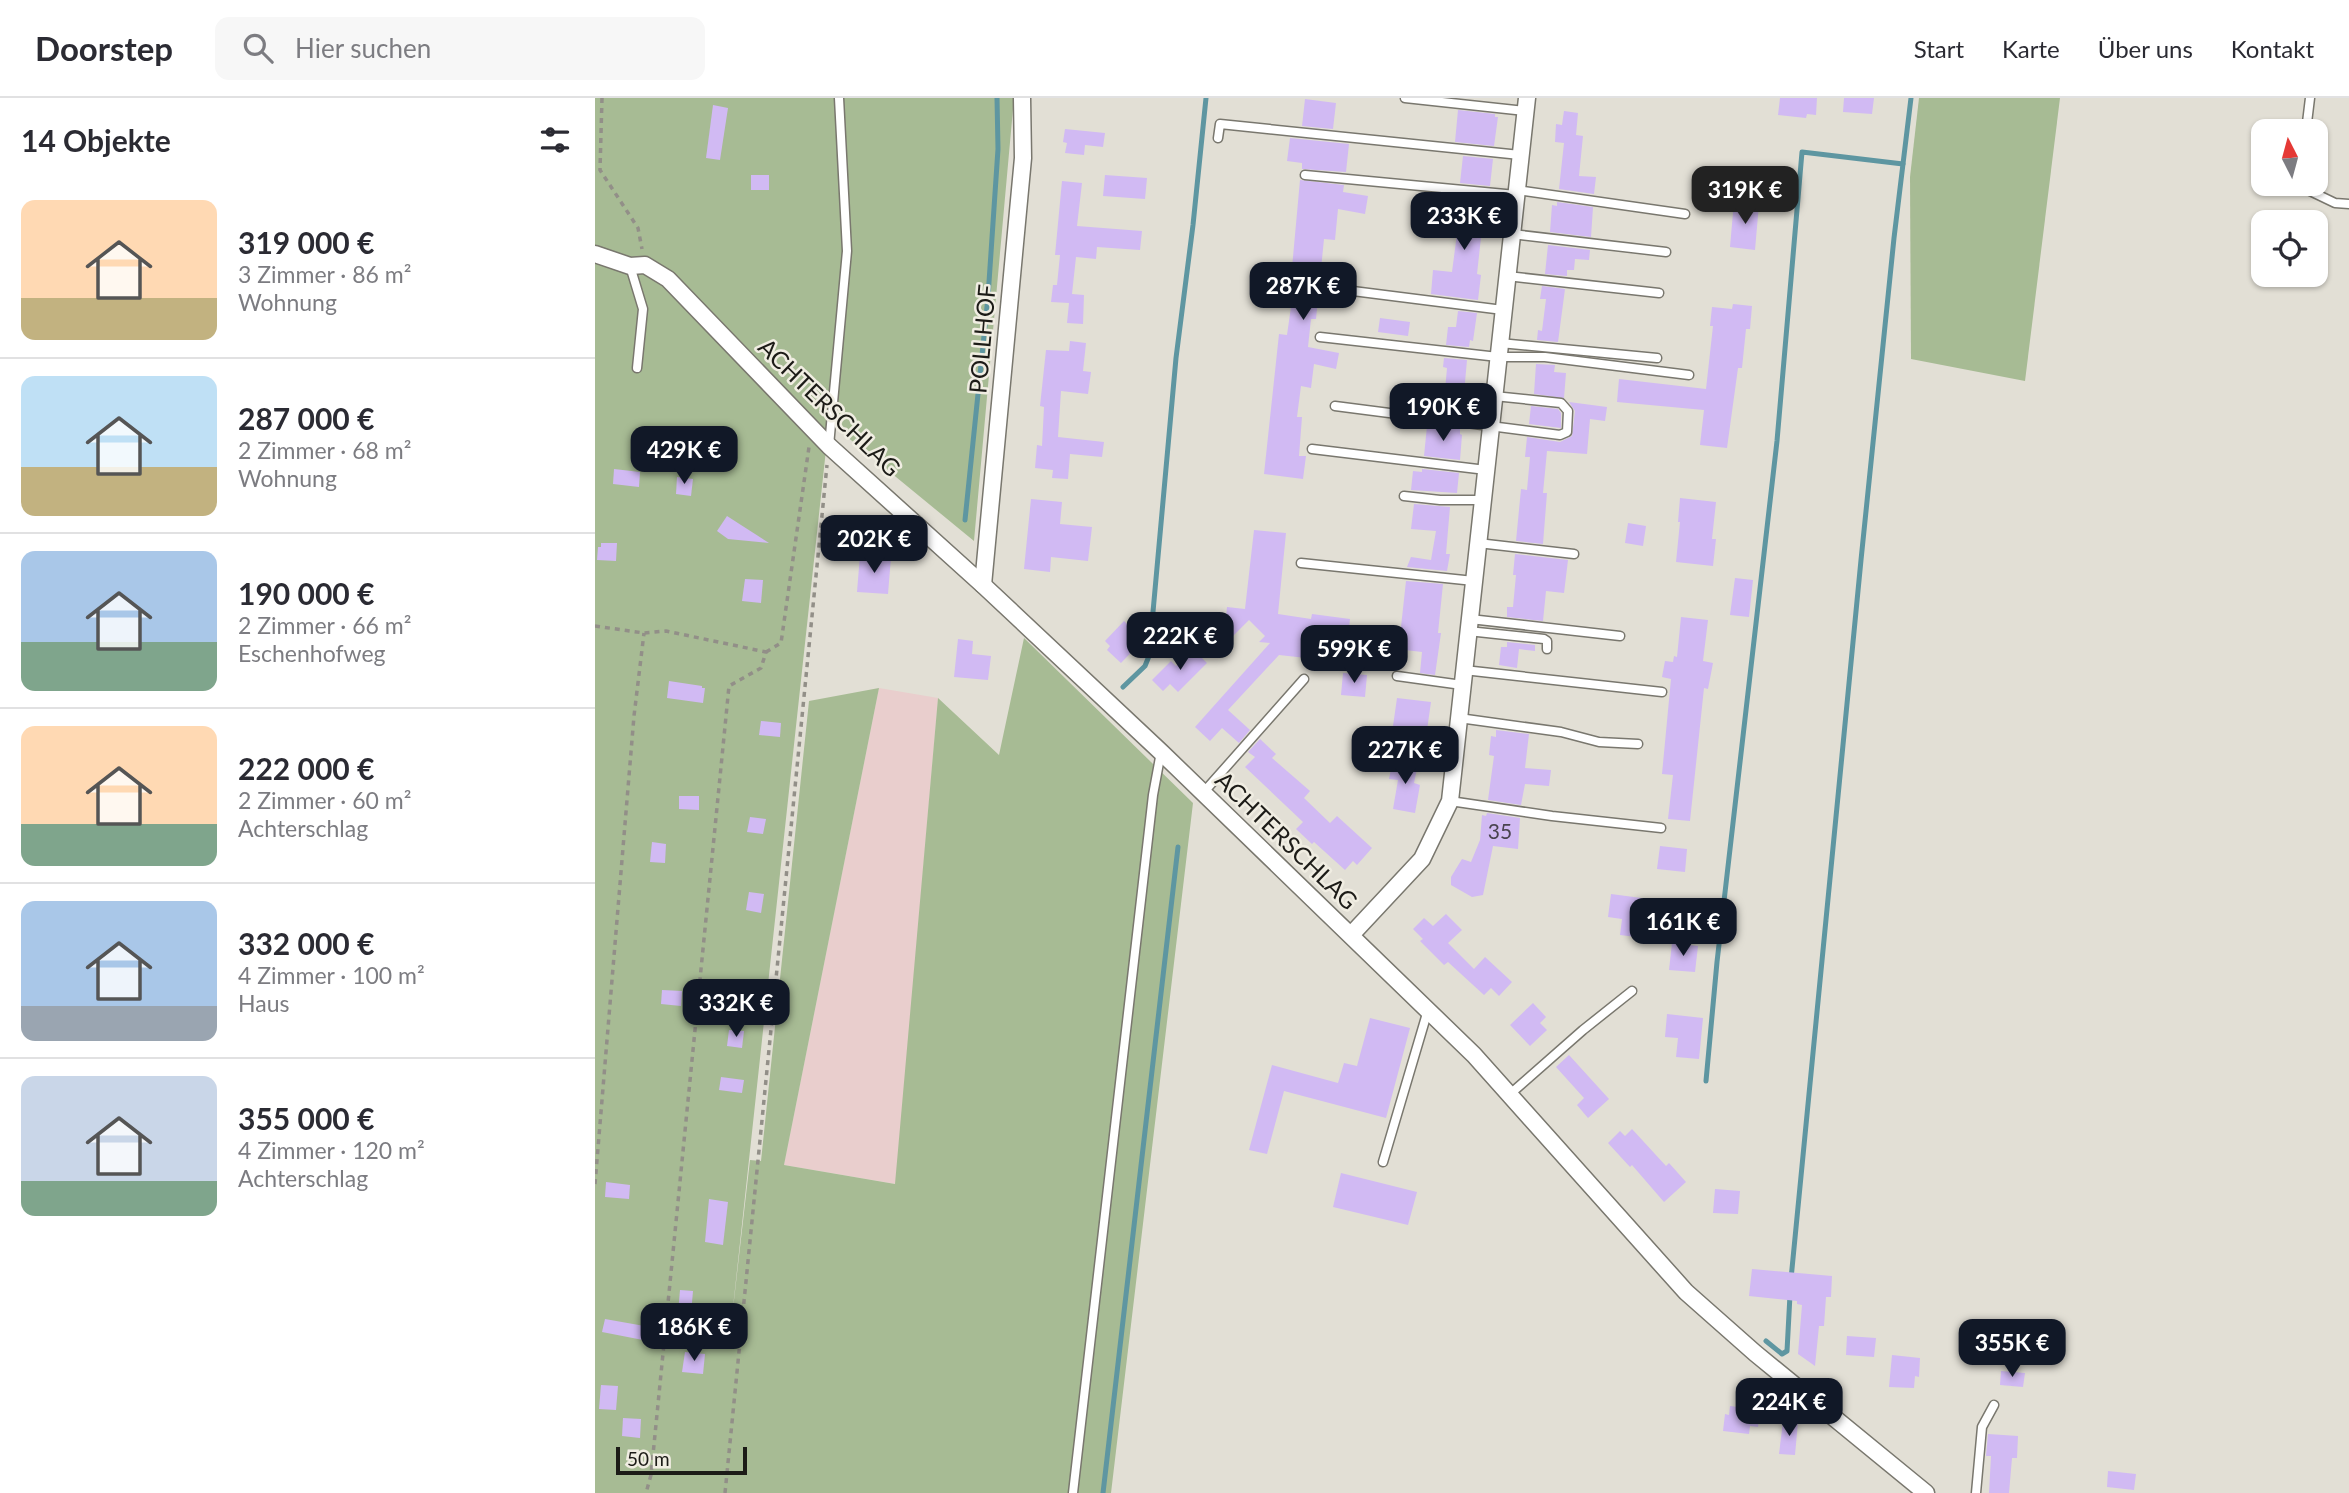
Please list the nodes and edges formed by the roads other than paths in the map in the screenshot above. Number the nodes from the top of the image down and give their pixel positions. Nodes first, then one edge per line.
1 (839, 98) edge
2 (1022, 98) edge
3 (1405, 98) edge
4 (2311, 98) edge
5 (1526, 105) edge
6 (2308, 119) edge
7 (1218, 138) dead end
8 (1520, 155) junction
9 (1305, 174) dead end
10 (1516, 192) junction
11 (2321, 196) edge
12 (2349, 204) edge
13 (1685, 214) dead end
14 (1512, 234) junction
15 (1665, 252) dead end
16 (595, 254) edge
17 (637, 266) junction
18 (1507, 276) junction
19 (1337, 289) dead end
20 (1660, 293) dead end
21 (1503, 310) junction
22 (1320, 337) dead end
23 (1499, 350) junction
24 (1657, 358) dead end
25 (637, 368) dead end
26 (1689, 375) dead end
27 (1494, 396) junction
28 (1335, 406) dead end
29 (1491, 424) junction
30 (829, 446) junction
31 (1312, 449) dead end
32 (1486, 470) junction
33 (1404, 496) dead end
34 (1483, 500) junction
35 (1478, 543) junction
36 (1574, 554) dead end
37 (1301, 563) dead end
38 (1474, 581) junction
39 (983, 584) junction
40 (1469, 625) junction
41 (1620, 636) dead end
42 (1547, 649) dead end
43 (1397, 676) dead end
44 (1463, 677) junction
45 (1304, 679) dead end
46 (1662, 692) dead end
47 (1459, 718) junction
48 (1638, 744) dead end
49 (1161, 752) junction
50 (1203, 793) junction
51 (1450, 801) junction
52 (1661, 828) dead end
53 (1351, 935) junction
54 (1632, 992) dead end
55 (1428, 1010) junction
56 (1509, 1095) junction
57 (1383, 1162) dead end
58 (1994, 1405) dead end
59 (1073, 1493) edge
60 (1926, 1493) edge
61 (1976, 1493) edge

1 - 30 lane
2 - 39 street, POLLHOF
3 - 5 lane
4 - 6 lane
5 - 8 street
7 - 8 lane
8 - 10 street
9 - 10 lane
10 - 13 lane
10 - 14 street
11 - 12 lane
14 - 15 lane
14 - 18 street
16 - 17 street, ACHTERSCHLAG
17 - 25 lane
17 - 30 street, ACHTERSCHLAG
18 - 20 lane
18 - 21 street
19 - 21 lane
21 - 23 street
22 - 23 lane
23 - 24 lane
23 - 26 lane
23 - 27 street
27 - 29 street
27 - 29 lane
28 - 29 lane
29 - 32 street
30 - 39 street, ACHTERSCHLAG
31 - 32 lane
32 - 34 street
33 - 34 lane
34 - 35 street
35 - 36 lane
35 - 38 street
37 - 38 lane
38 - 40 street
39 - 49 street, ACHTERSCHLAG
40 - 41 lane
40 - 42 lane
40 - 44 street
43 - 44 lane
44 - 46 lane
44 - 47 street
45 - 50 lane
47 - 48 lane
47 - 51 street
49 - 50 street, ACHTERSCHLAG
49 - 59 lane
50 - 53 street, ACHTERSCHLAG
51 - 52 lane
51 - 53 street
53 - 55 street, ACHTERSCHLAG
54 - 56 lane
55 - 56 street, ACHTERSCHLAG
55 - 57 lane
56 - 60 street, ACHTERSCHLAG
58 - 61 lane

